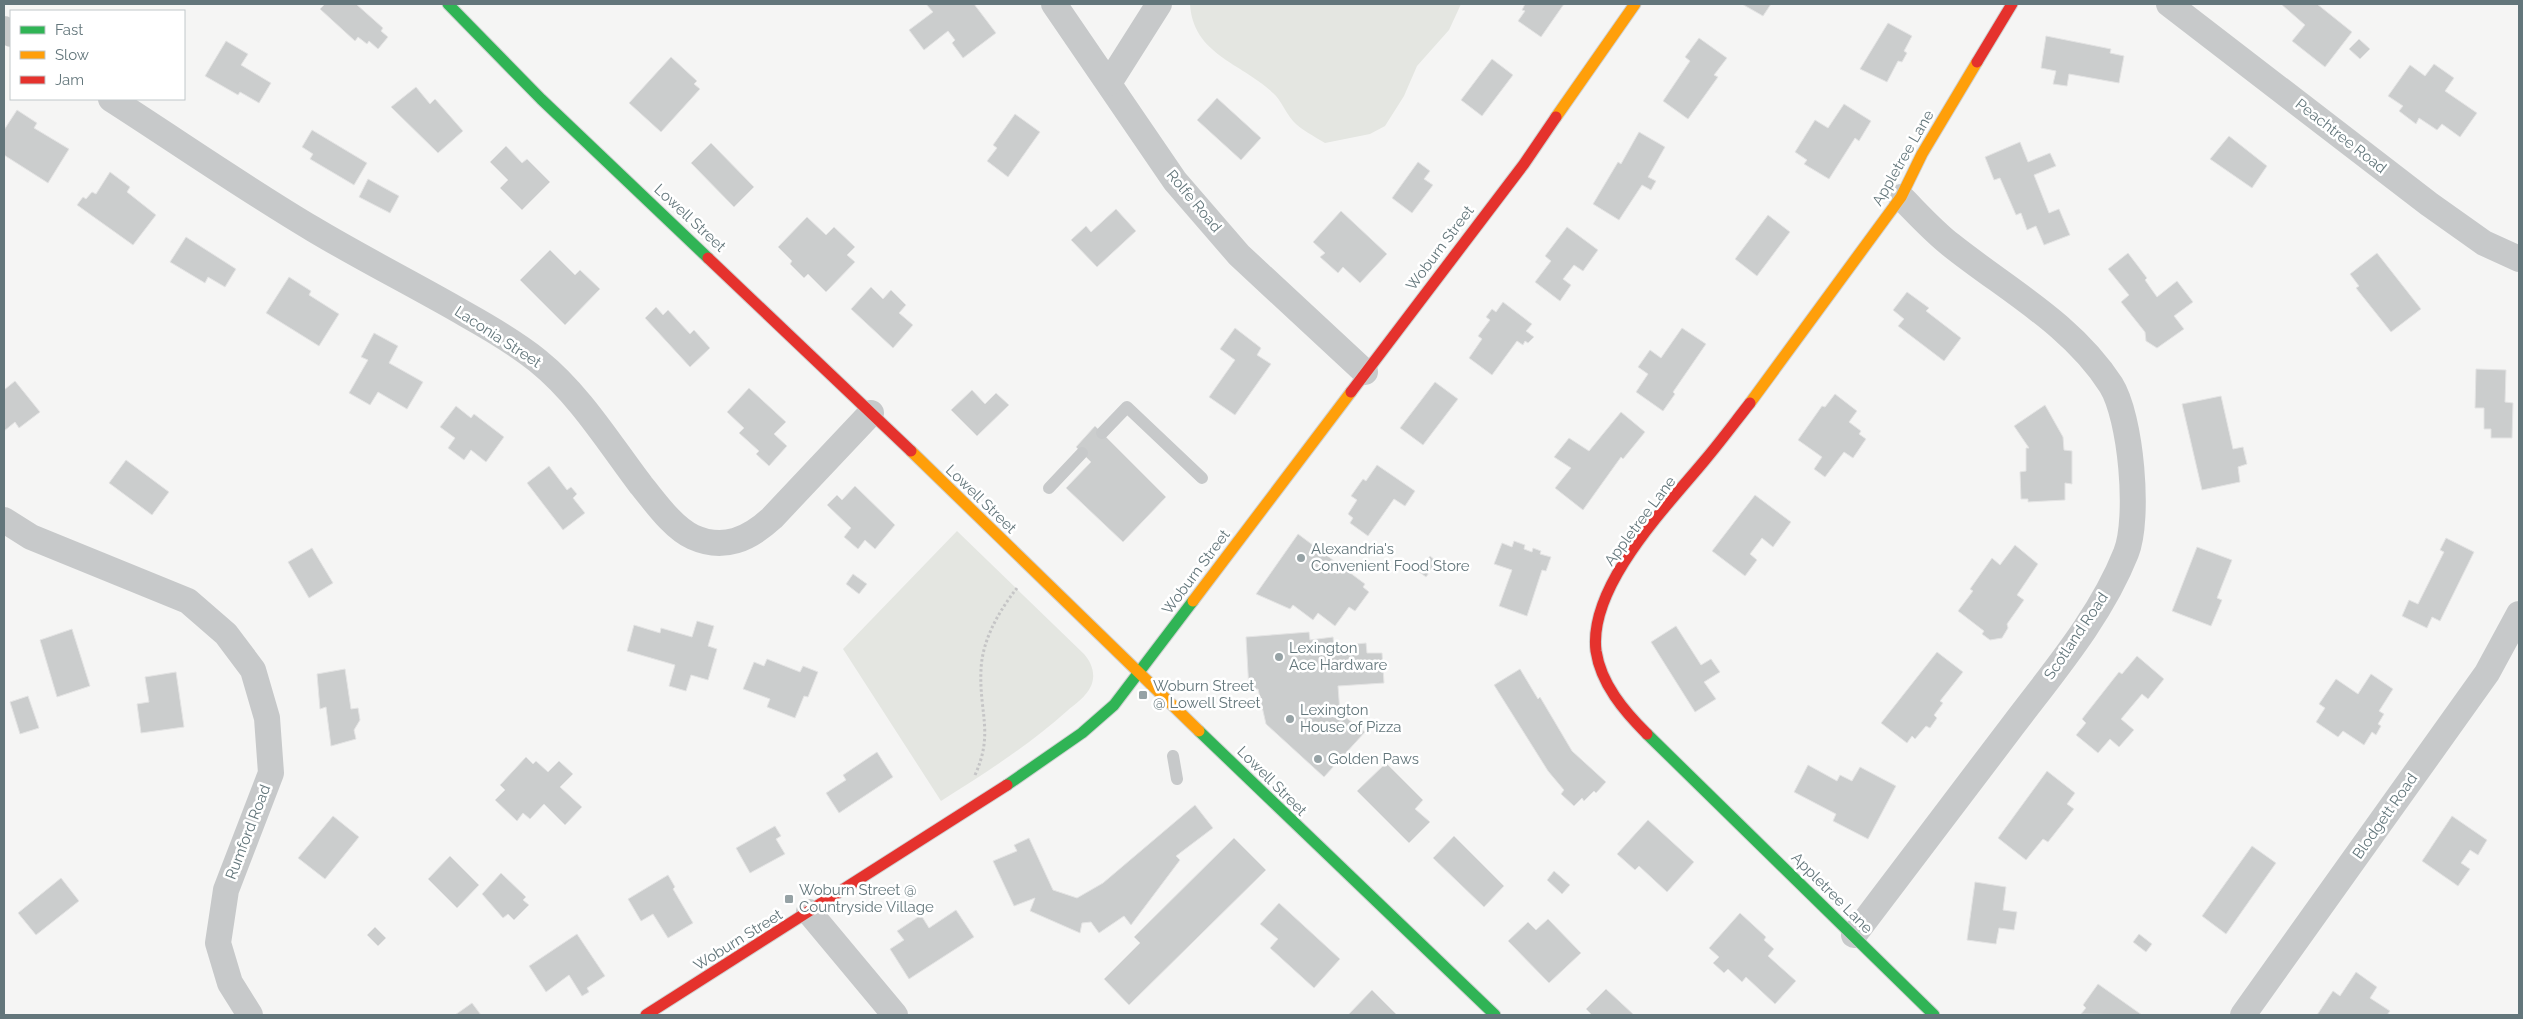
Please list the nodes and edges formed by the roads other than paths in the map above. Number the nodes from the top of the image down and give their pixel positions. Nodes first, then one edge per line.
1 (448, 4) edge
2 (1054, 4) edge
3 (1159, 4) edge
4 (1635, 4) edge
5 (2012, 4) edge
6 (2169, 4) edge
7 (1109, 83) junction
8 (113, 100) edge
9 (1901, 197) junction
10 (2519, 259) edge
11 (1365, 372) junction
12 (871, 412) junction
13 (1102, 433) dead end
14 (1082, 453) dead end
15 (1202, 478) dead end
16 (1049, 488) dead end
17 (4, 520) edge
18 (2519, 614) edge
19 (1140, 674) junction
20 (1173, 756) dead end
21 (1177, 779) dead end
22 (809, 912) junction
23 (1854, 935) junction
24 (250, 1015) edge
25 (646, 1015) edge
26 (895, 1015) edge
27 (1495, 1015) edge
28 (1934, 1015) edge
29 (2243, 1015) edge

1 - 12 main road, Lowell Street
2 - 7 street, Rolfe Road
3 - 7 street
4 - 11 main road, Woburn Street
5 - 9 main road, Appletree Lane
6 - 10 street, Peachtree Road
7 - 11 street, Rolfe Road
8 - 12 street, Laconia Street
9 - 23 street, Scotland Road
9 - 23 main road, Appletree Lane
11 - 19 main road, Woburn Street
12 - 19 main road, Lowell Street
13 - 15 lane
14 - 16 lane
17 - 24 street, Rumford Road
18 - 29 street, Blodgett Road
19 - 22 main road, Woburn Street
19 - 27 main road, Lowell Street
20 - 21 lane
22 - 25 main road, Woburn Street
22 - 26 street
23 - 28 main road, Appletree Lane

